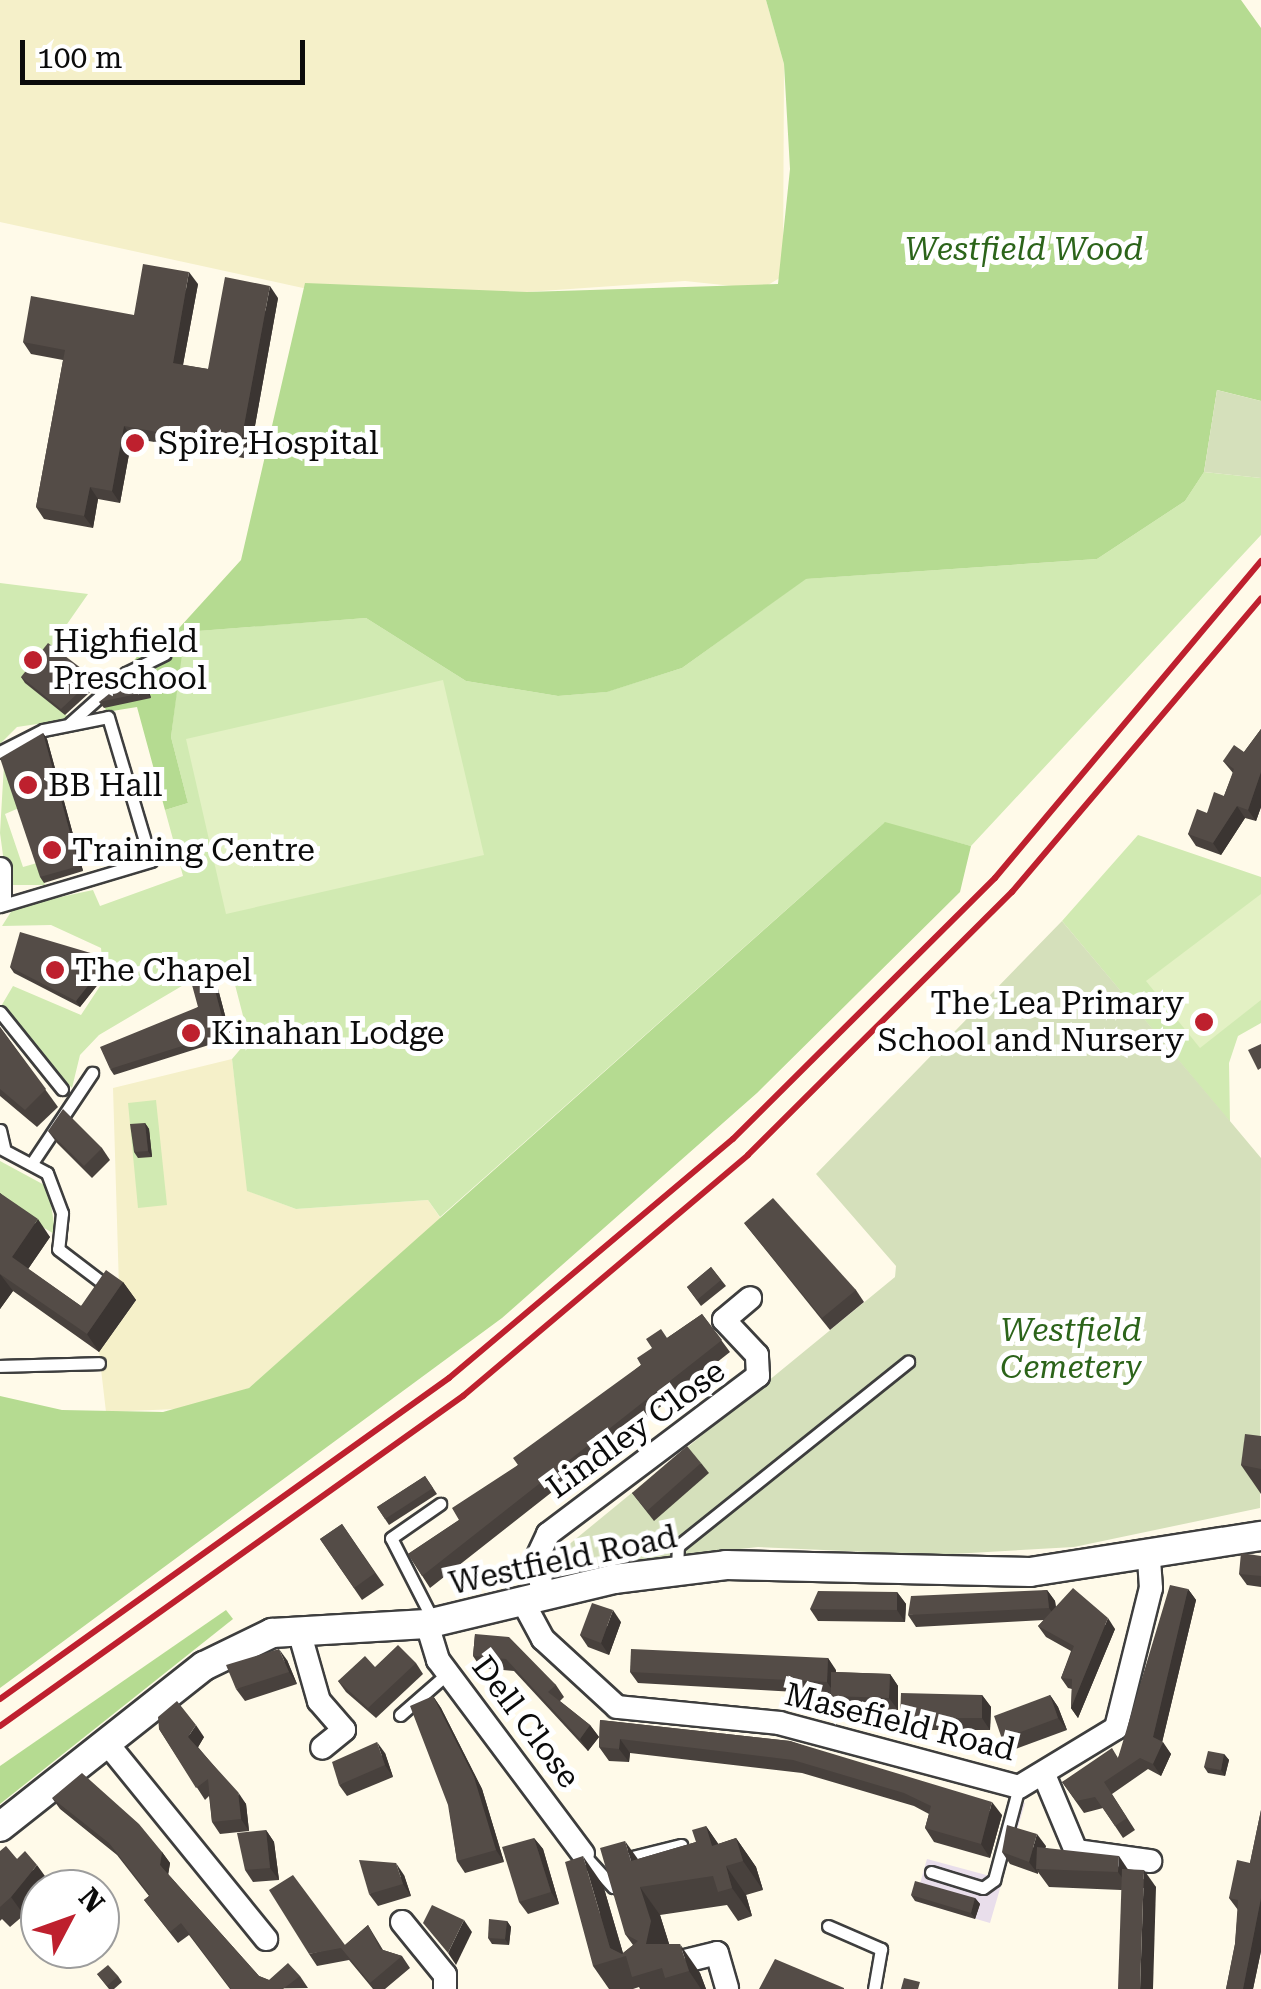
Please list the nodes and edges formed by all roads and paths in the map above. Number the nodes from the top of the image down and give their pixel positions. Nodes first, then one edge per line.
1 (165, 654) dead end
2 (70, 724) junction
3 (0, 752) edge
4 (0, 869) edge
5 (0, 903) edge
6 (0, 1012) edge
7 (92, 1074) dead end
8 (62, 1089) dead end
9 (0, 1130) edge
10 (2, 1148) edge
11 (34, 1160) junction
12 (98, 1280) edge
13 (750, 1298) dead end
14 (908, 1362) dead end
15 (98, 1363) dead end
16 (0, 1366) edge
17 (440, 1504) dead end
18 (1261, 1536) edge
19 (1149, 1556) junction
20 (677, 1571) junction
21 (534, 1600) junction
22 (430, 1623) junction
23 (299, 1630) junction
24 (448, 1674) junction
25 (400, 1715) dead end
26 (344, 1730) junction
27 (106, 1742) junction
28 (322, 1748) dead end
29 (362, 1750) edge
30 (1045, 1777) junction
31 (1019, 1787) junction
32 (0, 1827) edge
33 (680, 1845) edge
34 (592, 1859) junction
35 (1150, 1861) dead end
36 (931, 1872) dead end
37 (616, 1897) edge
38 (402, 1922) dead end
39 (828, 1926) dead end
40 (266, 1939) dead end
41 (677, 1962) edge
42 (445, 1989) edge
43 (728, 1989) edge
44 (874, 1989) edge

1 - 2 lane
2 - 3 lane
2 - 5 lane
4 - 5 street
6 - 8 lane
7 - 11 lane
9 - 10 lane
10 - 11 lane
11 - 12 lane
13 - 21 street, Lindley Close
14 - 20 lane
15 - 16 lane
17 - 22 lane
18 - 19 street, Westfield Road
19 - 20 street, Westfield Road
19 - 30 street, Masefield Road
20 - 21 street, Westfield Road
21 - 22 street, Westfield Road
21 - 31 street, Masefield Road
22 - 23 street, Westfield Road
22 - 24 street, Dell Close
23 - 26 street
23 - 27 street, Westfield Road
24 - 25 lane
24 - 34 street, Dell Close
26 - 28 street
26 - 29 street
27 - 32 street, Westfield Road
27 - 40 street
30 - 31 street, Masefield Road
30 - 35 street
31 - 36 lane
33 - 34 lane
34 - 37 lane
38 - 42 street
39 - 44 lane
41 - 43 street

